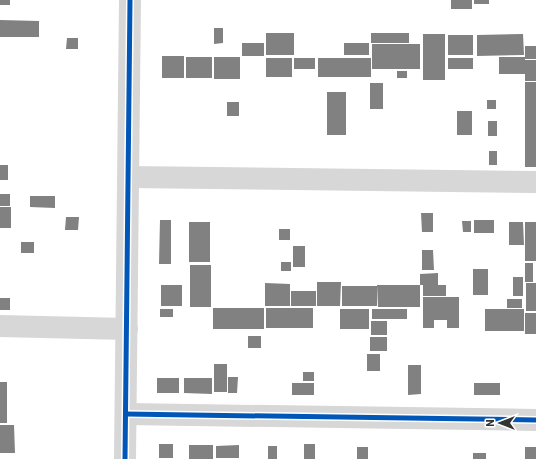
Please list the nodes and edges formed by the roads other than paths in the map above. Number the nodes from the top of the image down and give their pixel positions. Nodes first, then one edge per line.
1 (130, 0) edge
2 (128, 177) junction
3 (536, 182) edge
4 (0, 326) edge
5 (127, 329) junction
6 (126, 414) junction
7 (536, 420) edge
8 (125, 459) edge

1 - 2 street
2 - 3 street
2 - 5 street
4 - 5 street
5 - 6 street
6 - 7 street
6 - 8 street

